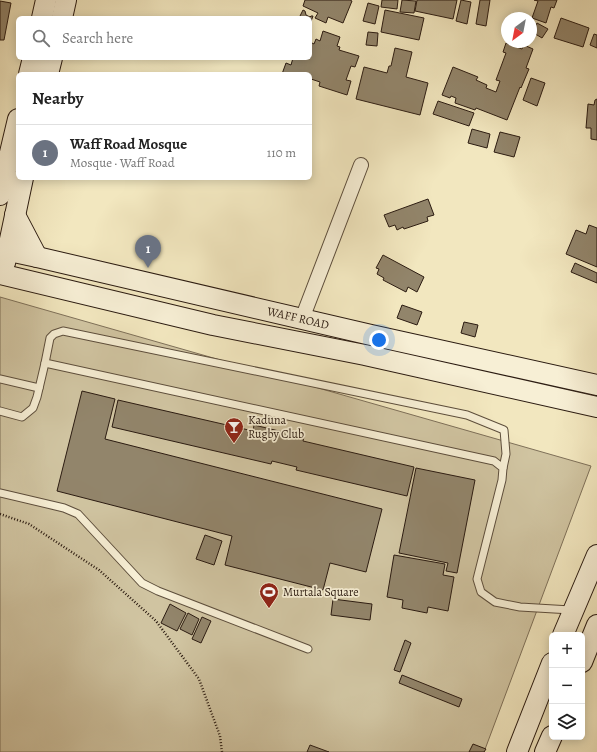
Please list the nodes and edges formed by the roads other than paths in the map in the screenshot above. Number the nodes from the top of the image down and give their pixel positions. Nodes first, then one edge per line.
1 (46, 0) edge
2 (66, 0) edge
3 (42, 16) edge
4 (62, 16) edge
5 (32, 60) edge
6 (52, 60) edge
7 (29, 72) edge
8 (48, 72) edge
9 (16, 127) edge
10 (361, 164) dead end
11 (23, 180) edge
12 (0, 195) edge
13 (15, 215) junction
14 (4, 250) edge
15 (37, 257) junction
16 (1, 274) edge
17 (302, 319) junction
18 (44, 363) junction
19 (0, 379) edge
20 (597, 385) edge
21 (39, 388) junction
22 (597, 407) edge
23 (0, 411) edge
24 (503, 468) junction
25 (0, 493) edge
26 (597, 554) edge
27 (574, 611) junction
28 (597, 625) edge
29 (564, 632) edge
30 (308, 649) dead end
31 (585, 655) edge
32 (550, 668) edge
33 (550, 740) edge
34 (516, 752) edge
35 (545, 752) edge

1 - 3 street
2 - 4 street
5 - 7 street
6 - 8 street
9 - 12 street
10 - 17 street
11 - 13 street
13 - 14 street
13 - 15 street
14 - 15 street, WAFF ROAD
14 - 16 street
15 - 17 street, WAFF ROAD
16 - 22 street, WAFF ROAD
17 - 20 street, WAFF ROAD
18 - 21 lane
18 - 24 lane
18 - 24 lane
19 - 21 lane
21 - 23 lane
24 - 27 lane
25 - 30 lane
26 - 27 street
27 - 29 street
28 - 31 street
32 - 34 street
33 - 35 street

